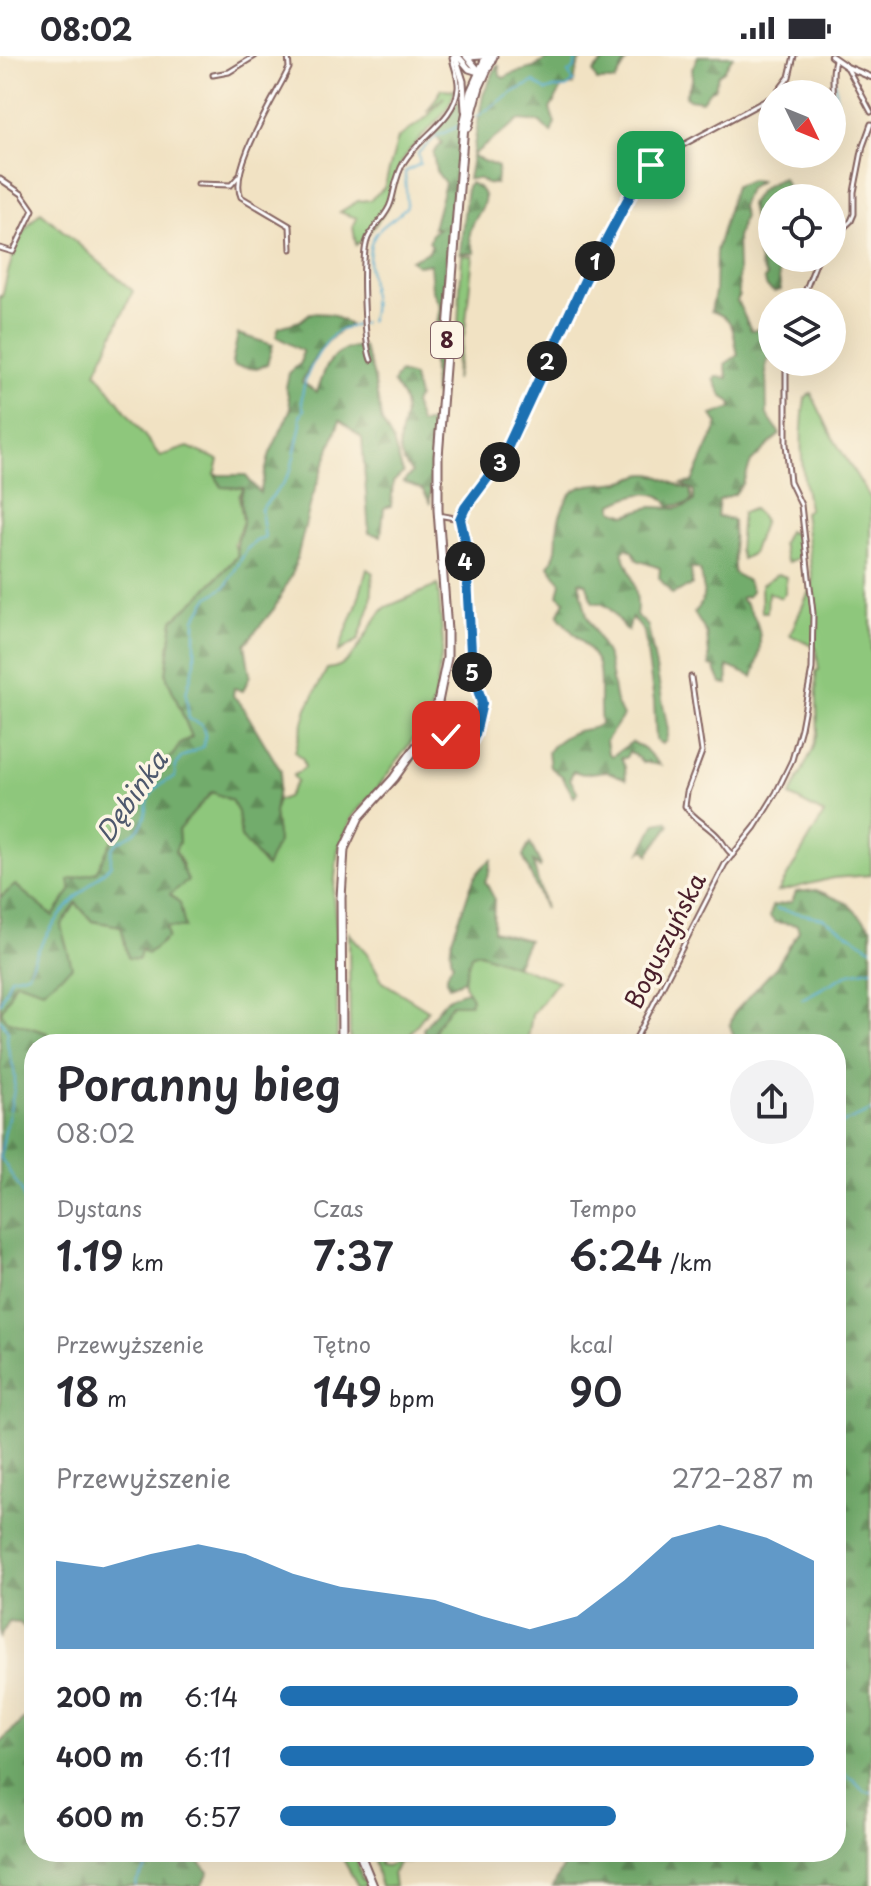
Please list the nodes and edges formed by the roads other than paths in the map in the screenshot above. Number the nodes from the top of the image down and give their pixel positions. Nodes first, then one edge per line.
1 (255, 56) edge
2 (288, 56) edge
3 (456, 56) edge
4 (466, 56) edge
5 (485, 56) edge
6 (493, 56) edge
7 (794, 56) edge
8 (833, 58) edge
9 (847, 67) junction
10 (482, 73) junction
11 (213, 75) dead end
12 (871, 77) edge
13 (786, 80) edge
14 (833, 80) edge
15 (758, 105) edge
16 (871, 112) edge
17 (466, 113) junction
18 (871, 124) edge
19 (466, 126) junction
20 (239, 175) junction
21 (0, 179) edge
22 (198, 184) dead end
23 (846, 226) edge
24 (0, 248) edge
25 (291, 249) dead end
26 (371, 360) dead end
27 (786, 376) edge
28 (438, 515) junction
29 (460, 519) junction
30 (691, 677) dead end
31 (428, 730) junction
32 (733, 855) junction
33 (342, 1034) edge
34 (638, 1034) edge
35 (363, 1862) edge
36 (373, 1886) edge

1 - 11 street
2 - 20 street
3 - 10 main road
3 - 17 main road
3 - 26 street
4 - 5 main road
4 - 10 main road
5 - 10 highway, 8
6 - 10 highway, 8
7 - 13 street
8 - 9 street
8 - 14 street
9 - 12 street
9 - 16 street
10 - 17 highway, 8
10 - 19 highway, 8
15 - 29 street
17 - 19 highway, 8
18 - 23 street
19 - 28 highway, 8
20 - 22 street
20 - 25 street
21 - 24 street
27 - 32 street, Boguszyńska
28 - 29 street
28 - 31 highway, 8
29 - 31 street
30 - 32 street
31 - 33 highway, 8
32 - 34 street, Boguszyńska
35 - 36 highway

